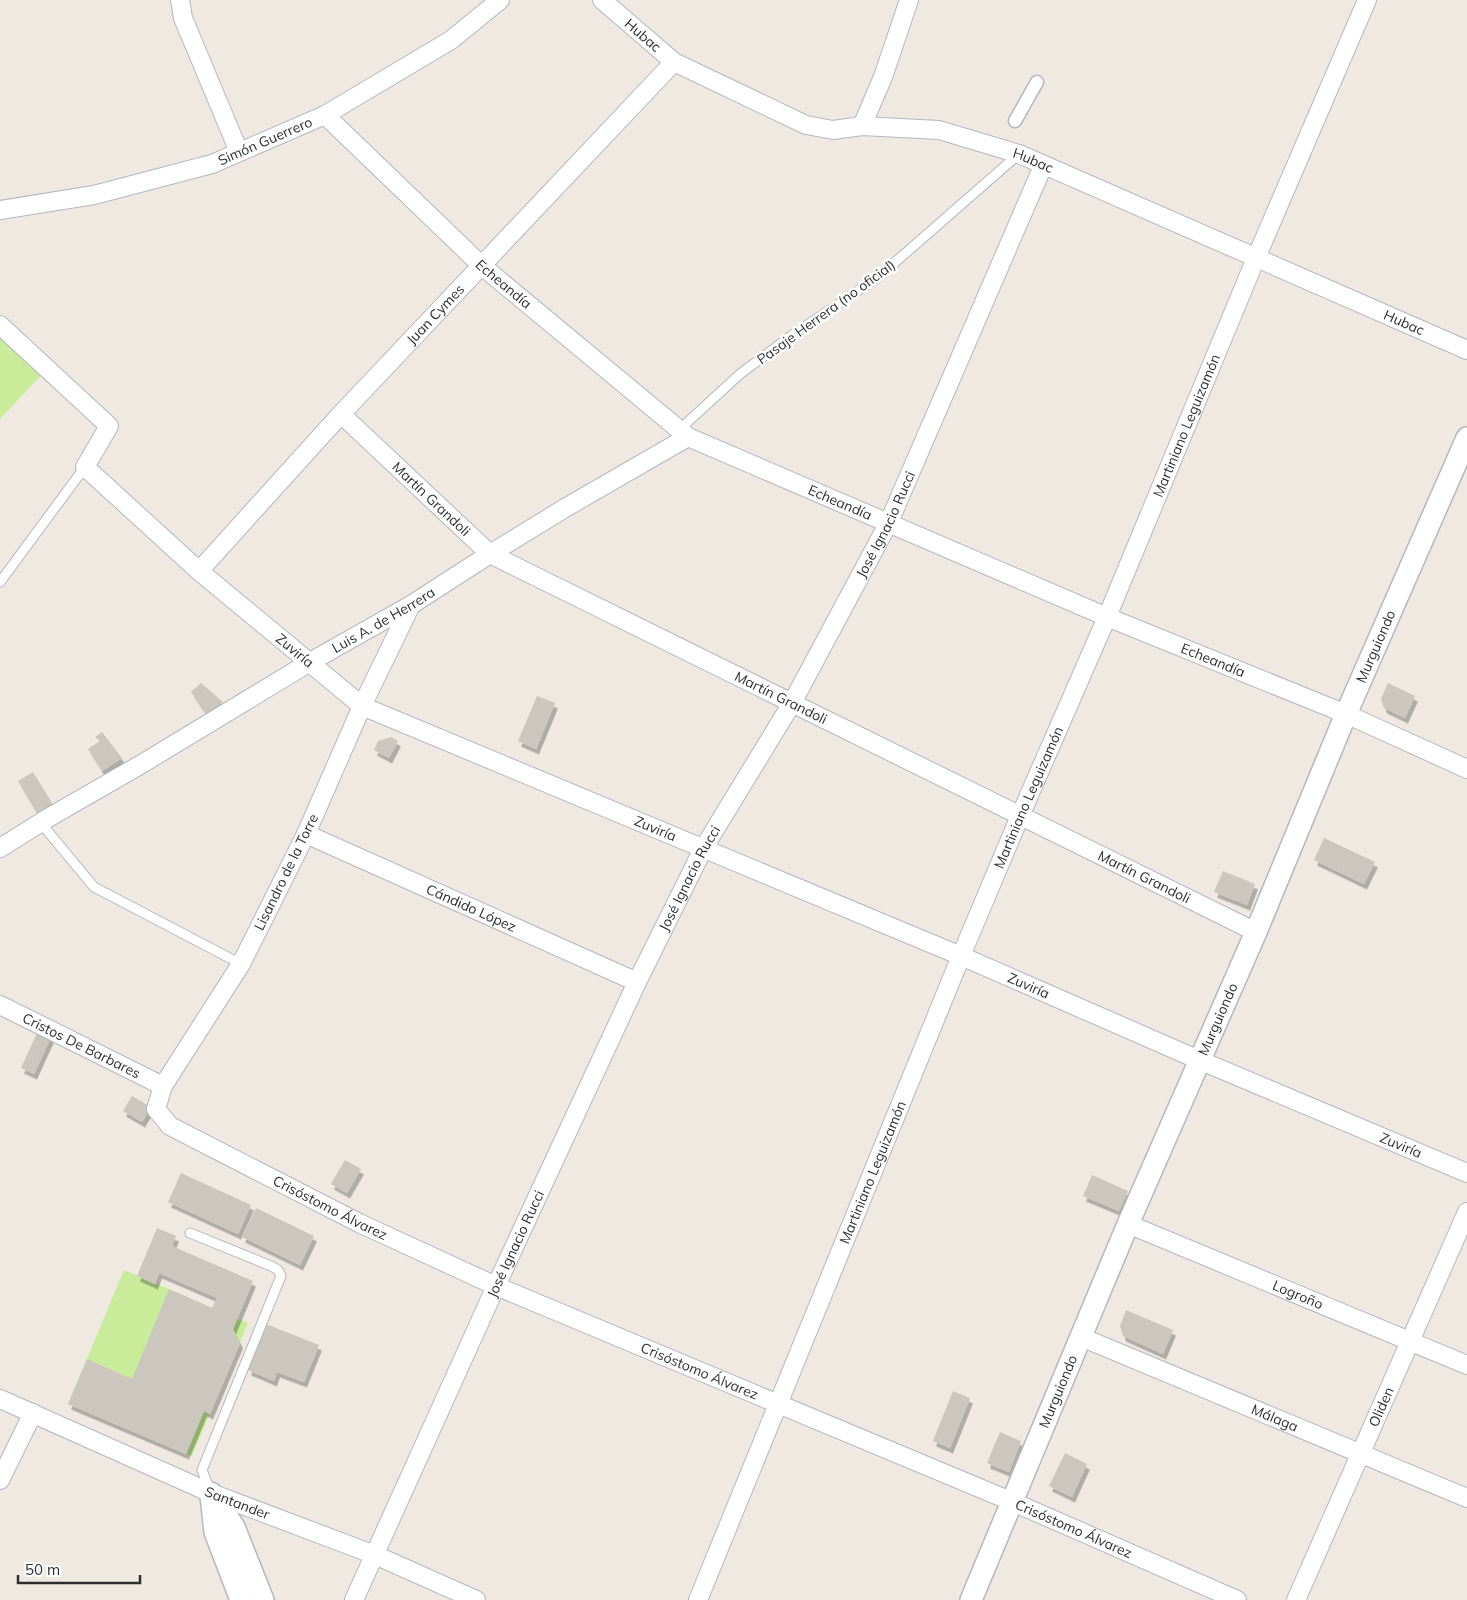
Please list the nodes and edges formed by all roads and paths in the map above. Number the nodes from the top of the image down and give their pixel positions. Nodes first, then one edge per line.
1 (180, 0) edge
2 (500, 0) edge
3 (602, 0) edge
4 (909, 0) edge
5 (1367, 0) edge
6 (674, 62) junction
7 (1037, 82) dead end
8 (325, 115) junction
9 (1015, 121) dead end
10 (862, 126) junction
11 (239, 152) junction
12 (1019, 154) junction
13 (1043, 166) junction
14 (0, 210) edge
15 (1256, 258) junction
16 (482, 266) junction
17 (0, 325) edge
18 (1467, 350) edge
19 (341, 414) junction
20 (683, 433) junction
21 (1467, 438) edge
22 (85, 467) junction
23 (889, 522) junction
24 (490, 554) junction
25 (199, 571) junction
26 (0, 582) edge
27 (411, 605) junction
28 (1107, 617) junction
29 (310, 662) junction
30 (792, 703) junction
31 (362, 706) junction
32 (1346, 714) junction
33 (1467, 768) edge
34 (1020, 816) junction
35 (40, 822) junction
36 (306, 834) junction
37 (0, 848) edge
38 (703, 849) junction
39 (1256, 932) junction
40 (961, 956) junction
41 (241, 964) junction
42 (637, 982) junction
43 (0, 1005) edge
44 (1199, 1060) junction
45 (163, 1086) junction
46 (170, 1126) joint
47 (1467, 1173) edge
48 (1467, 1212) edge
49 (1128, 1224) junction
50 (190, 1233) dead end
51 (496, 1286) junction
52 (1081, 1337) junction
53 (1411, 1342) junction
54 (1467, 1365) edge
55 (0, 1399) edge
56 (779, 1403) junction
57 (33, 1413) junction
58 (1359, 1454) junction
59 (0, 1480) edge
60 (211, 1493) junction
61 (1467, 1498) edge
62 (1013, 1502) junction
63 (375, 1555) junction
64 (241, 1600) edge
65 (263, 1600) edge
66 (354, 1600) edge
67 (476, 1600) edge
68 (698, 1600) edge
69 (971, 1600) edge
70 (1237, 1600) edge
71 (1296, 1600) edge

1 - 11 street
2 - 8 street, Simón Guerrero
3 - 6 street, Hubac
4 - 10 street
5 - 15 street, Martiniano Leguizamón
6 - 10 street, Hubac
6 - 16 street, Juan Cymes
7 - 9 street
8 - 11 street, Simón Guerrero
8 - 16 street, Echeandía
10 - 12 street, Hubac
11 - 14 street, Simón Guerrero
12 - 13 street, Hubac
12 - 20 lane, Pasaje Herrera (no oficial)
13 - 15 street, Hubac
13 - 23 street, José Ignacio Rucci
15 - 18 street, Hubac
15 - 28 street, Martiniano Leguizamón
16 - 19 street, Juan Cymes
16 - 20 street, Echeandía
17 - 22 street
19 - 24 street, Martín Grandoli
19 - 25 street, Juan Cymes
20 - 23 street, Echeandía
20 - 24 street, Luis A. de Herrera
21 - 32 street, Murguiondo
22 - 25 street, Zuviría
22 - 26 lane
23 - 28 street, Echeandía
23 - 30 street, José Ignacio Rucci
24 - 27 street, Luis A. de Herrera
24 - 30 street, Martín Grandoli
25 - 29 street, Zuviría
27 - 29 street, Luis A. de Herrera
27 - 31 street, Lisandro de la Torre
28 - 32 street, Echeandía
28 - 34 street, Martiniano Leguizamón
29 - 31 street, Zuviría
29 - 35 street, Luis A. de Herrera
30 - 34 street, Martín Grandoli
30 - 38 street, José Ignacio Rucci
31 - 36 street, Lisandro de la Torre
31 - 38 street, Zuviría
32 - 33 street, Echeandía
32 - 39 street, Murguiondo
34 - 39 street, Martín Grandoli
34 - 40 street, Martiniano Leguizamón
35 - 37 street, Luis A. de Herrera
35 - 41 lane
36 - 41 street, Lisandro de la Torre
36 - 42 street, Cándido López
38 - 40 street, Zuviría
38 - 42 street, José Ignacio Rucci
39 - 44 street, Murguiondo
40 - 44 street, Zuviría
40 - 56 street, Martiniano Leguizamón
41 - 45 street, Lisandro de la Torre
42 - 51 street, José Ignacio Rucci
43 - 45 street, Cristos De Barbares
44 - 47 street, Zuviría
44 - 49 street, Murguiondo
45 - 46 street, Lisandro de la Torre
46 - 51 street, Crisóstomo Álvarez
48 - 53 street, Oliden
49 - 52 street, Murguiondo
49 - 53 street, Logroño
50 - 60 lane
51 - 56 street, Crisóstomo Álvarez
51 - 63 street, José Ignacio Rucci
52 - 58 street, Málaga
52 - 62 street, Murguiondo
53 - 54 street, Logroño
53 - 58 street, Oliden
55 - 57 street, Santander
56 - 62 street, Crisóstomo Álvarez
56 - 68 street, Martiniano Leguizamón
57 - 59 street
57 - 60 street, Santander
58 - 61 street, Málaga
58 - 71 street, Oliden
60 - 63 street, Santander
60 - 64 street
60 - 65 street
62 - 69 street, Murguiondo
62 - 70 street, Crisóstomo Álvarez
63 - 66 street, José Ignacio Rucci
63 - 67 street, Santander

